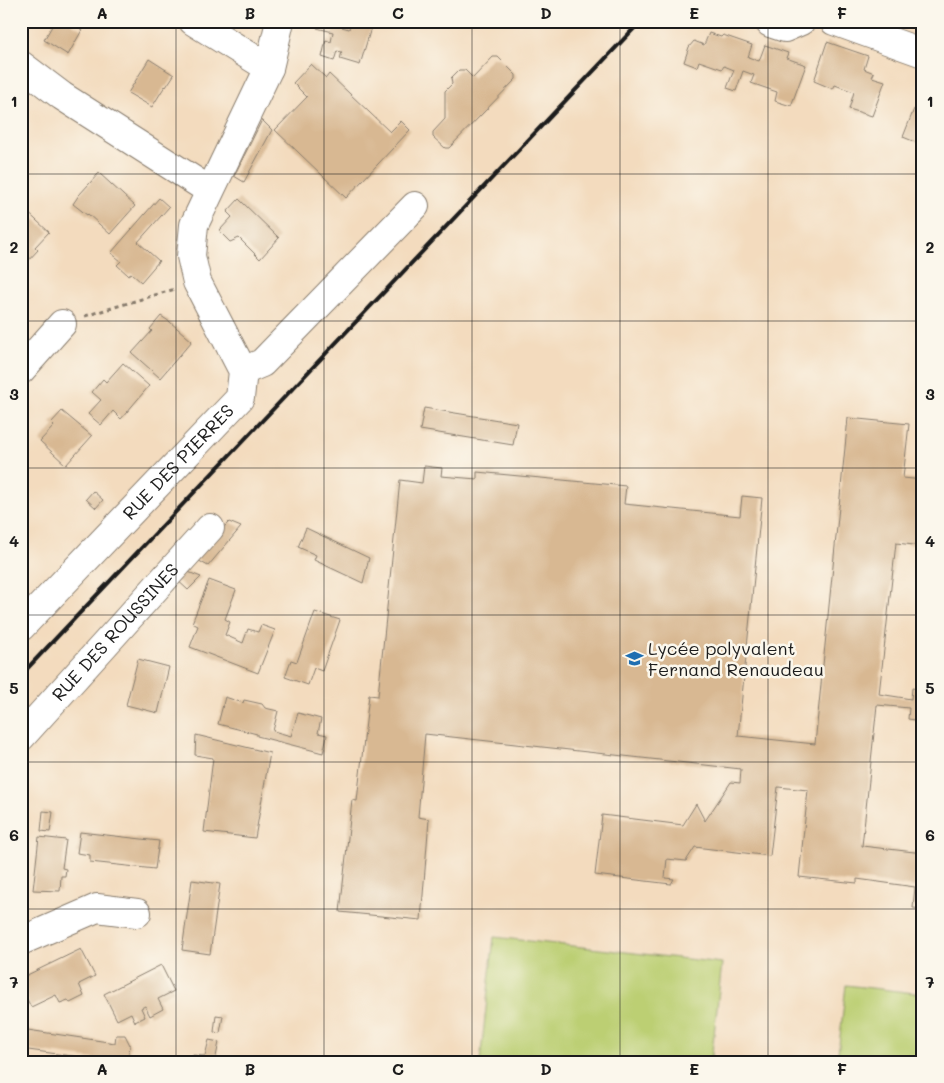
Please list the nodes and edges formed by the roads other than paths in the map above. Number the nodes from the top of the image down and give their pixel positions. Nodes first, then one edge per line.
1 (193, 21) edge
2 (280, 21) edge
3 (770, 21) edge
4 (800, 21) edge
5 (834, 21) edge
6 (923, 53) edge
7 (21, 65) edge
8 (269, 68) junction
9 (210, 190) junction
10 (414, 206) dead end
11 (62, 324) road end
12 (21, 370) edge
13 (243, 371) junction
14 (210, 528) dead end
15 (21, 627) edge
16 (21, 737) edge
17 (137, 913) dead end
18 (21, 941) edge

1 - 8 street
2 - 8 street
3 - 4 street
5 - 6 street
7 - 9 street
8 - 9 street
9 - 13 street
10 - 13 street
11 - 12 street
13 - 15 street, RUE DES PIERRES
14 - 16 street, RUE DES ROUSSINES
17 - 18 street

